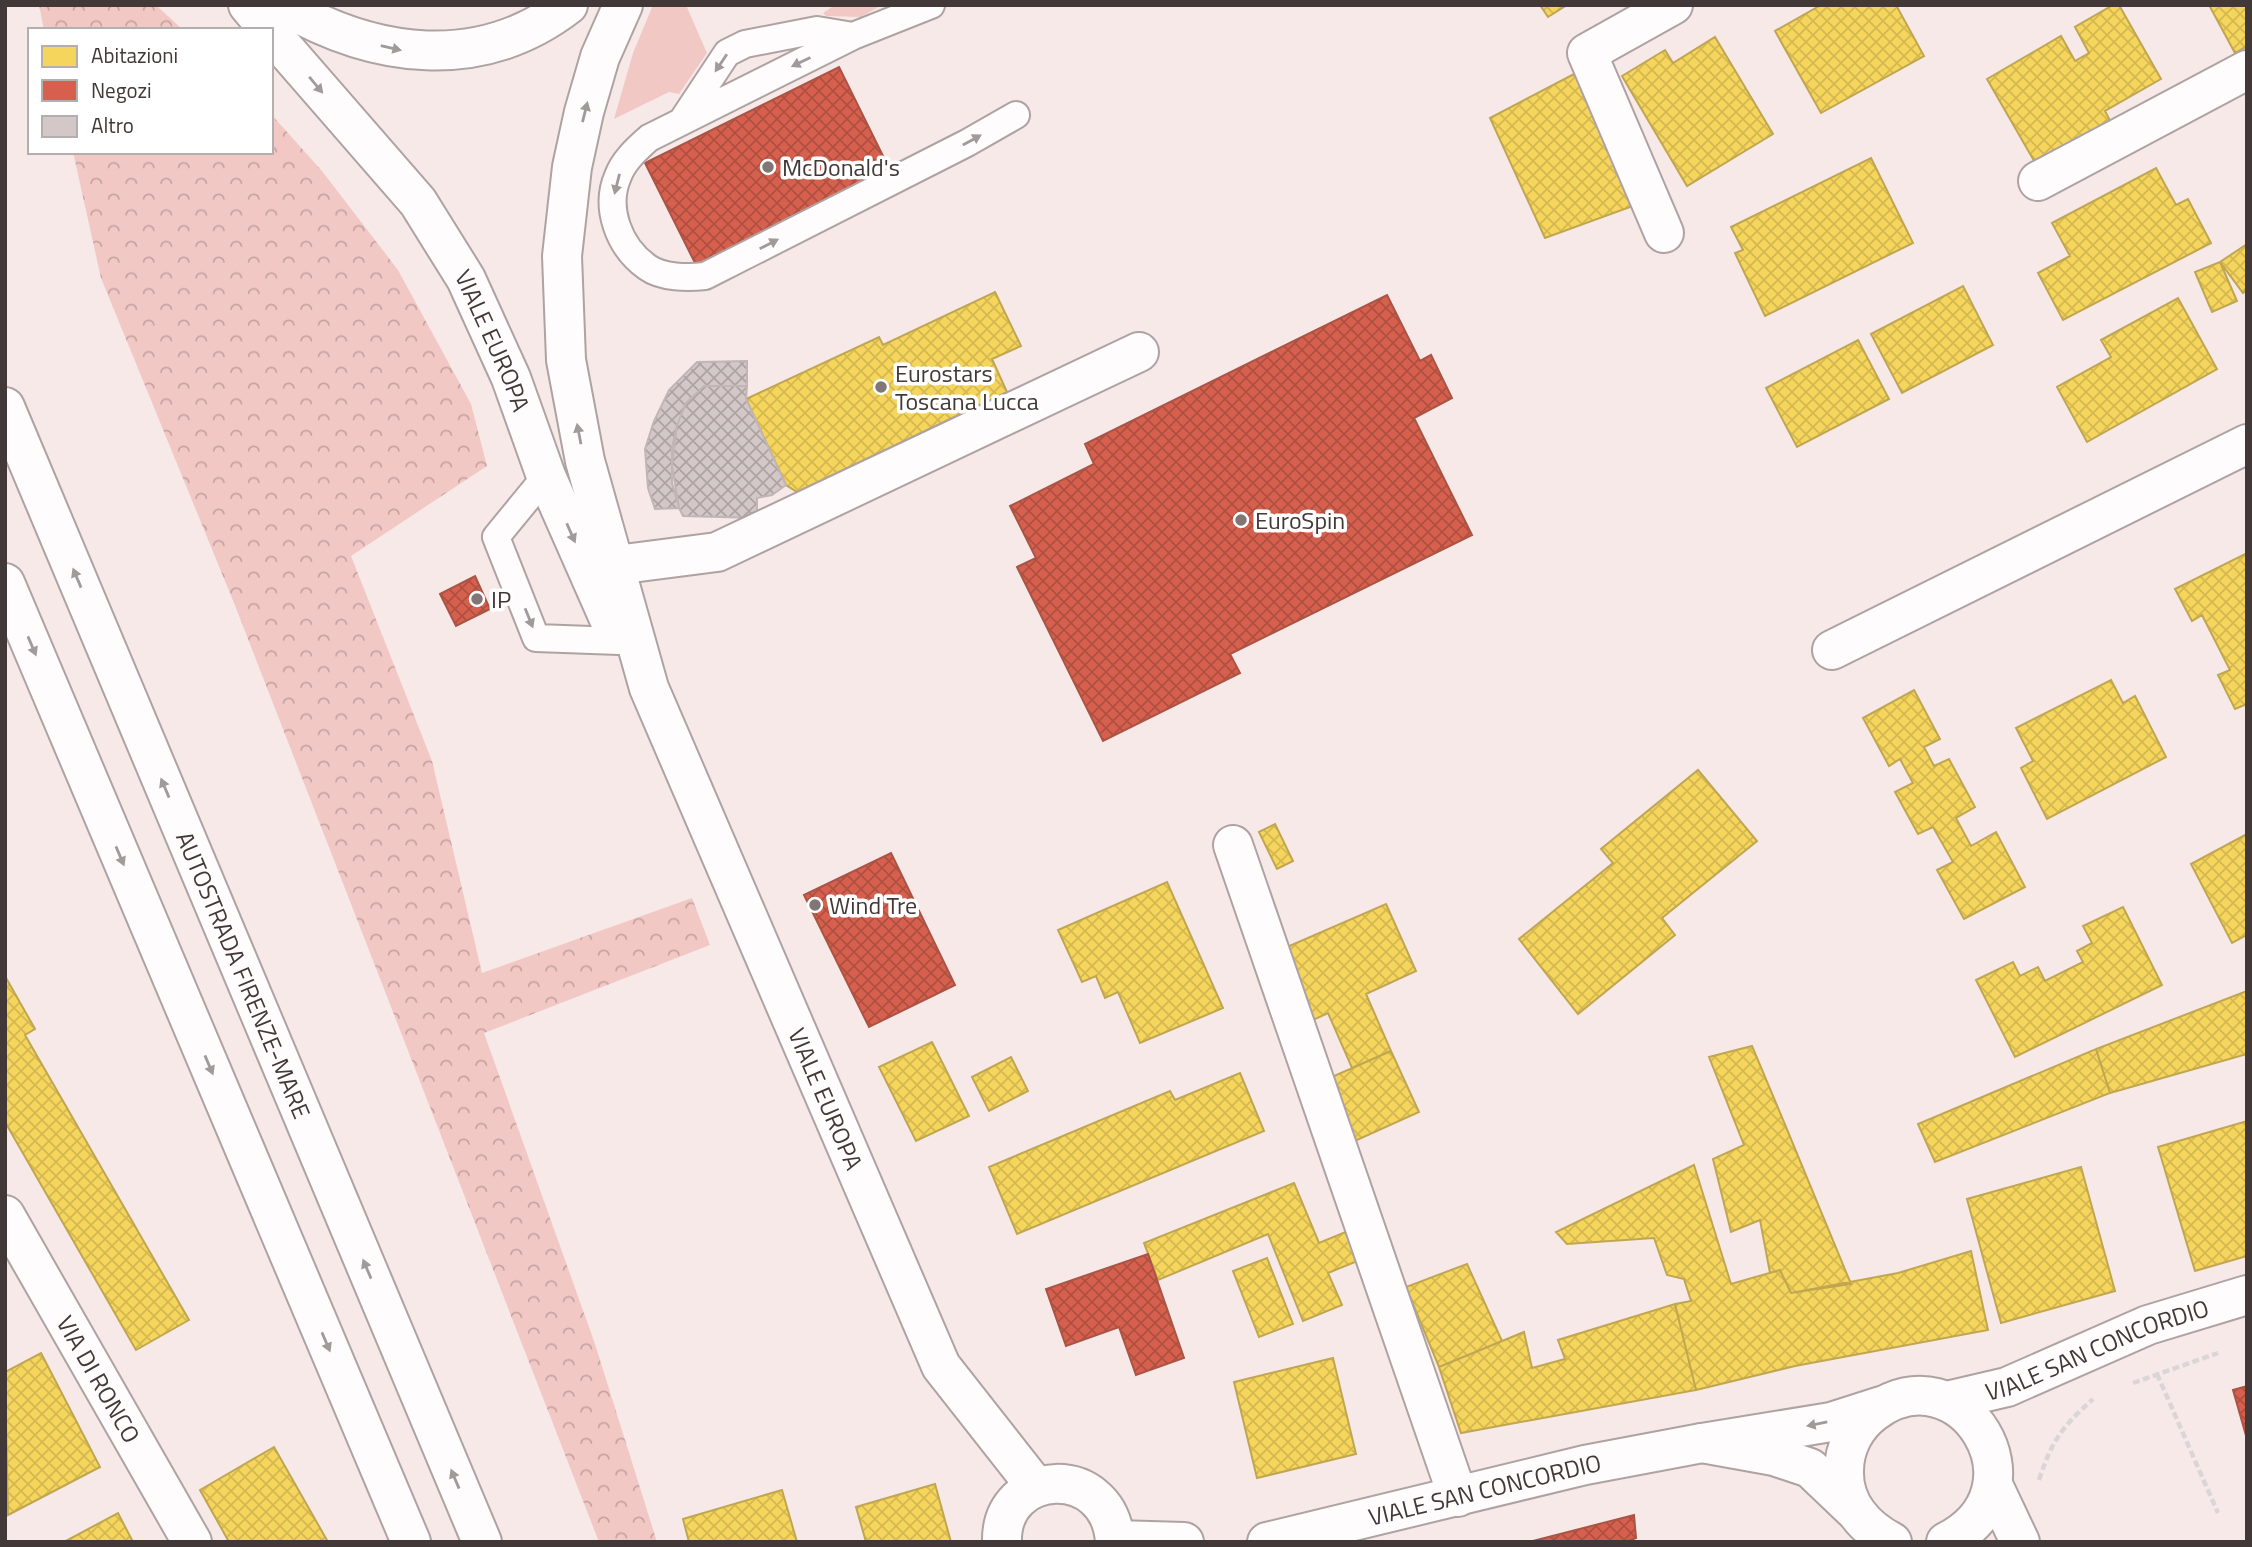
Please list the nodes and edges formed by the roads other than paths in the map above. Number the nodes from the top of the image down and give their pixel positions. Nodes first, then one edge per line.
1 (248, 5) edge
2 (283, 5) edge
3 (568, 5) edge
4 (623, 5) edge
5 (931, 5) edge
6 (1673, 5) edge
7 (267, 28) edge
8 (273, 34) edge
9 (853, 36) junction
10 (2247, 70) edge
11 (1016, 115) dead end
12 (682, 122) junction
13 (2038, 181) dead end
14 (1664, 233) dead end
15 (1139, 352) dead end
16 (5, 407) edge
17 (2247, 444) edge
18 (546, 476) junction
19 (616, 565) junction
20 (5, 583) edge
21 (619, 641) junction
22 (1832, 650) dead end
23 (649, 688) junction
24 (1233, 845) dead end
25 (5, 1215) edge
26 (2247, 1295) edge
27 (1947, 1401) junction
28 (1883, 1405) junction
29 (1702, 1443) junction
30 (1993, 1485) junction
31 (1036, 1487) junction
32 (1458, 1497) junction
33 (1853, 1509) junction
34 (1116, 1541) edge
35 (192, 1542) edge
36 (411, 1542) edge
37 (482, 1542) edge
38 (1002, 1542) edge
39 (1184, 1542) edge
40 (1267, 1542) edge
41 (1892, 1542) edge
42 (1947, 1542) edge
43 (2020, 1542) edge

1 - 7 main road, VIALE EUROPA
2 -> 3 main road
19 -> 4 main road, VIALE EUROPA
5 - 9 lane
6 - 14 main road
8 -> 18 main road, VIALE EUROPA
9 -> 12 lane
9 -> 12 lane
10 - 13 main road
12 -> 11 lane
15 - 19 main road
37 -> 16 main road, AUTOSTRADA FIRENZE-MARE
17 - 22 main road
18 -> 21 main road, VIALE EUROPA
18 -> 21 lane
19 - 23 main road, VIALE EUROPA
20 -> 36 main road
21 - 23 main road, VIALE EUROPA
23 - 31 main road, VIALE EUROPA
24 - 32 main road
25 - 35 main road, VIA DI RONCO
26 - 27 main road, VIALE SAN CONCORDIO
27 - 28 main road, VIALE SAN CONCORDIO
27 - 30 main road, VIALE SAN CONCORDIO
28 -> 29 main road, VIALE SAN CONCORDIO
28 - 33 main road, VIALE SAN CONCORDIO
29 - 32 main road, VIALE SAN CONCORDIO
29 - 33 main road, VIALE SAN CONCORDIO
30 - 42 main road, VIALE SAN CONCORDIO
30 - 43 main road
31 - 34 main road
31 - 38 main road
32 - 40 main road, VIALE SAN CONCORDIO
33 - 41 main road, VIALE SAN CONCORDIO
34 - 39 main road

